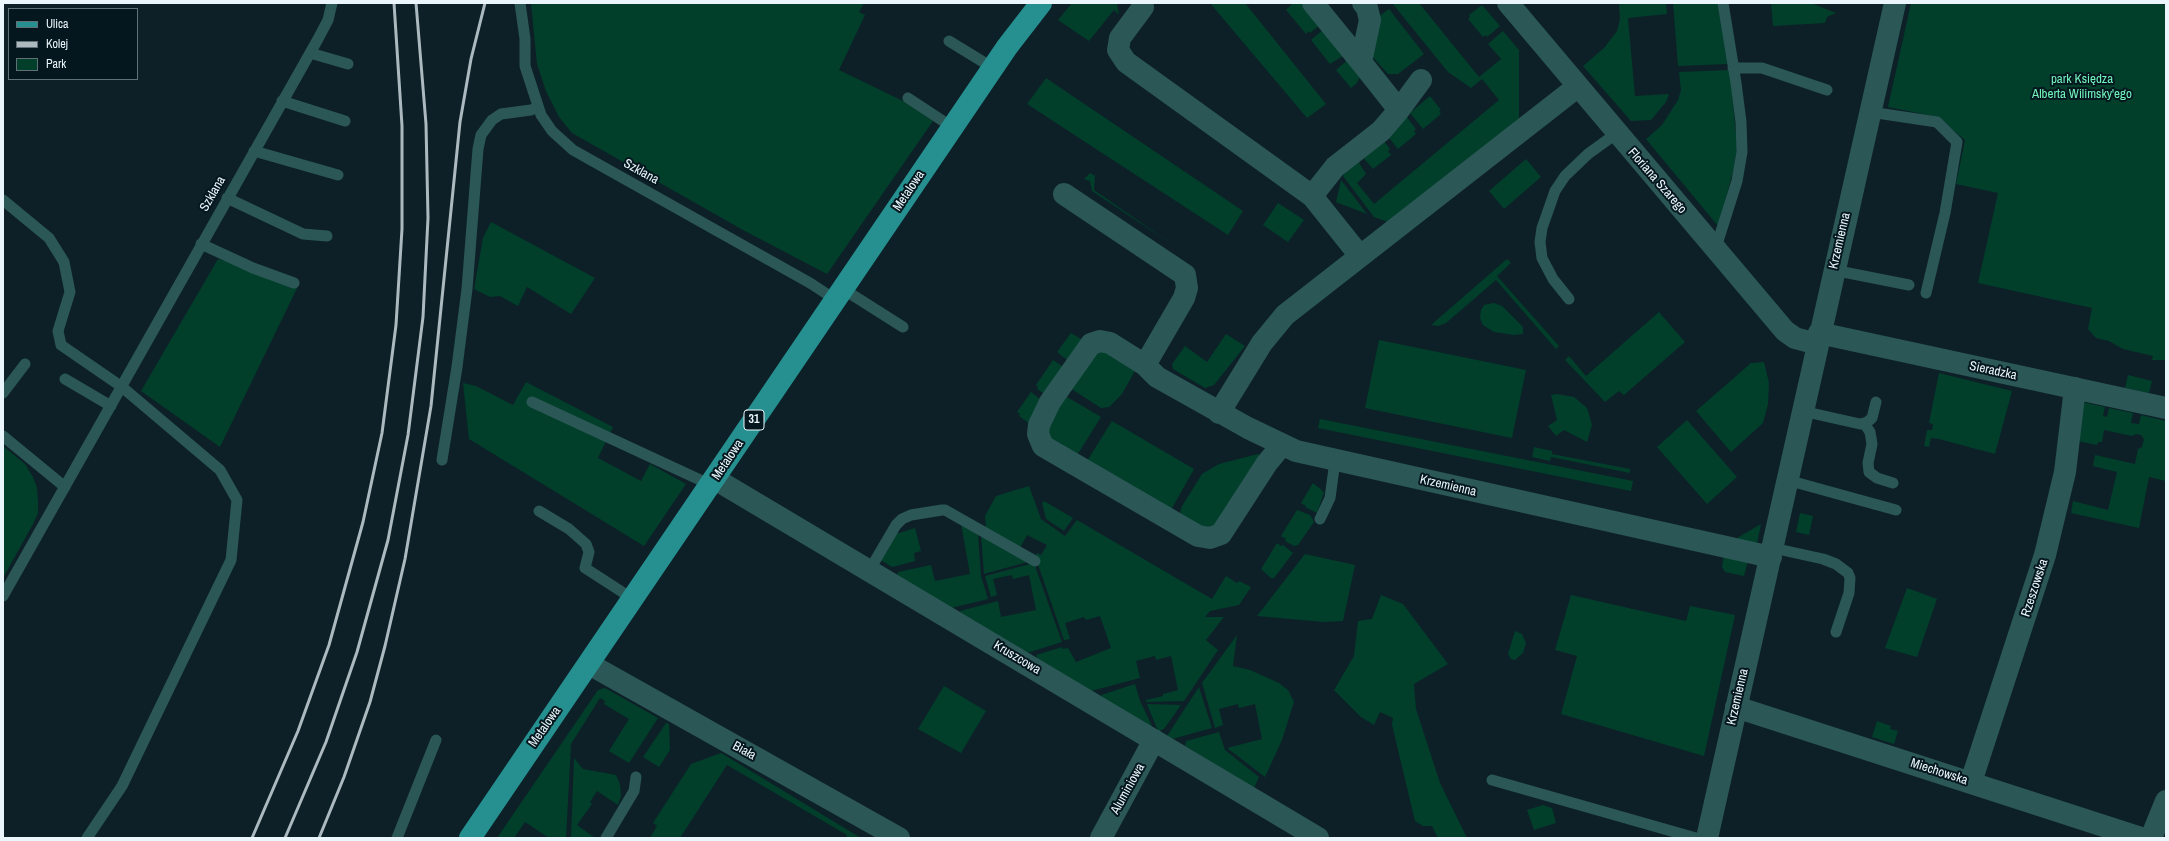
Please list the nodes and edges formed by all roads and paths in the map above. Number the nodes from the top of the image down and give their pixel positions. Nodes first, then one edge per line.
1 (332, 3) edge
2 (520, 3) edge
3 (1040, 3) edge
4 (1313, 3) edge
5 (1363, 3) edge
6 (1508, 3) edge
7 (1723, 3) edge
8 (1894, 3) edge
9 (1143, 7) dead end
10 (949, 41) dead end
11 (310, 52) junction
12 (1361, 62) junction
13 (348, 64) dead end
14 (993, 68) junction
15 (1733, 68) junction
16 (1421, 80) dead end
17 (1577, 87) junction
18 (1827, 90) dead end
19 (908, 98) dead end
20 (282, 101) junction
21 (538, 106) junction
22 (1399, 110) junction
23 (1870, 112) junction
24 (345, 121) dead end
25 (952, 127) junction
26 (1617, 133) junction
27 (254, 151) junction
28 (338, 176) dead end
29 (1064, 194) dead end
30 (1312, 196) junction
31 (227, 198) junction
32 (3, 200) edge
33 (327, 236) dead end
34 (201, 244) junction
35 (1713, 246) junction
36 (1360, 256) junction
37 (1834, 270) junction
38 (294, 283) dead end
39 (1909, 285) dead end
40 (1926, 293) dead end
41 (839, 295) junction
42 (1569, 299) dead end
43 (903, 327) dead end
44 (1818, 338) junction
45 (25, 364) dead end
46 (1145, 365) junction
47 (65, 379) dead end
48 (122, 387) junction
49 (2075, 388) junction
50 (3, 393) edge
51 (114, 402) junction
52 (532, 402) dead end
53 (1876, 402) dead end
54 (2166, 408) edge
55 (1802, 411) junction
56 (1219, 413) junction
57 (1864, 423) junction
58 (3, 436) edge
59 (1282, 445) junction
60 (442, 460) dead end
61 (1335, 461) junction
62 (1787, 480) junction
63 (713, 482) junction
64 (1893, 483) dead end
65 (65, 487) junction
66 (1896, 510) dead end
67 (539, 511) dead end
68 (1320, 519) dead end
69 (1772, 552) junction
70 (1035, 561) dead end
71 (868, 571) junction
72 (3, 596) edge
73 (633, 599) junction
74 (1836, 632) dead end
75 (589, 664) junction
76 (1736, 707) junction
77 (436, 740) dead end
78 (1154, 740) junction
79 (636, 777) dead end
80 (1492, 780) dead end
81 (1971, 782) junction
82 (2166, 801) edge
83 (876, 833) edge
84 (87, 838) edge
85 (397, 838) edge
86 (470, 838) edge
87 (606, 838) edge
88 (899, 838) edge
89 (1101, 838) edge
90 (1318, 838) edge
91 (1696, 838) edge
92 (1707, 838) edge
93 (2141, 838) edge
94 (2151, 838) edge

1 - 11 lane, Szklana
2 - 21 lane, Szklana
3 - 14 main road, Metalowa / 31
4 - 12 street
5 - 12 street
6 - 17 street, Floriana Szarego
7 - 15 lane
8 - 23 street, Krzemienna
9 - 30 street
10 - 14 lane
11 - 13 lane
11 - 20 lane, Szklana
12 - 22 street
14 - 25 main road, Metalowa / 31
15 - 18 lane
15 - 35 lane
16 - 22 street
17 - 26 street, Floriana Szarego
17 - 36 street
19 - 25 lane
20 - 24 lane
20 - 27 lane, Szklana
21 - 41 lane, Szklana
21 - 60 lane
22 - 30 street
23 - 37 street, Krzemienna
23 - 40 lane
25 - 41 main road, Metalowa / 31
26 - 35 street, Floriana Szarego
26 - 42 lane
27 - 28 lane
27 - 31 lane, Szklana
29 - 46 street
30 - 36 street
31 - 33 lane
31 - 34 lane, Szklana
32 - 48 lane
34 - 38 lane
34 - 48 lane, Szklana
35 - 44 street, Floriana Szarego
36 - 56 street
37 - 39 lane
37 - 44 street, Krzemienna
41 - 43 lane, Szklana
41 - 63 main road, Metalowa / 31
44 - 49 street, Sieradzka
44 - 55 street, Krzemienna
45 - 50 lane
46 - 56 street, Krzemienna
46 - 59 street, Krzemienna
47 - 51 lane
48 - 51 lane, Szklana
48 - 84 lane
49 - 54 street, Sieradzka
49 - 81 street, Rzeszowska
51 - 65 lane, Szklana
52 - 63 lane
53 - 57 lane
55 - 57 lane
55 - 62 street, Krzemienna
56 - 59 street, Krzemienna
57 - 64 lane
58 - 65 lane
59 - 61 street, Krzemienna
61 - 68 lane
61 - 69 street, Krzemienna
62 - 66 lane
62 - 69 street, Krzemienna
63 - 71 street, Kruszcowa
63 - 73 main road, Metalowa / 31
65 - 72 lane, Szklana
67 - 73 lane
69 - 74 lane, Krzemienna
69 - 76 street, Krzemienna
70 - 71 lane
71 - 78 street, Kruszcowa
73 - 75 main road, Metalowa / 31
75 - 83 street, Biała
75 - 86 main road, Metalowa / 31
76 - 81 street, Miechowska
76 - 92 street, Krzemienna
77 - 85 lane
78 - 89 street, Aluminiowa
78 - 90 street, Kruszcowa
79 - 87 lane
80 - 91 lane
81 - 93 street, Miechowska
82 - 94 street
83 - 88 street, Biała

